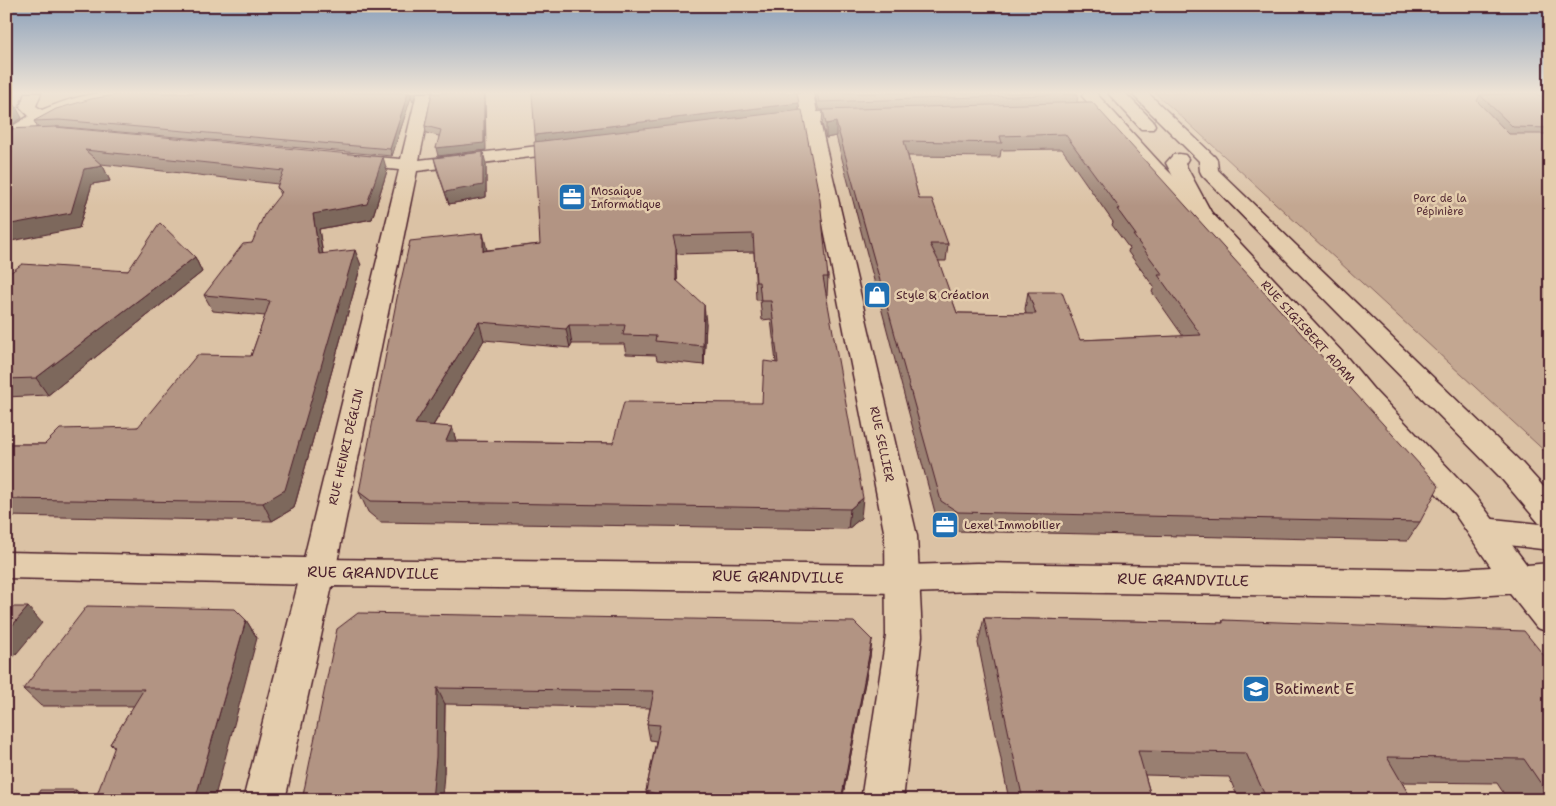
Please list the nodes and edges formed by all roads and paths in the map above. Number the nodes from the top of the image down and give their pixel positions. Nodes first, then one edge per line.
1 (416, 131) edge
2 (813, 131) edge
3 (1120, 131) edge
4 (1152, 131) edge
5 (1178, 131) edge
6 (11, 132) edge
7 (46, 133) edge
8 (591, 145) edge
9 (1168, 148) junction
10 (329, 158) edge
11 (408, 166) junction
12 (1209, 171) junction
13 (1202, 215) junction
14 (1550, 515) edge
15 (1483, 530) junction
16 (1550, 538) edge
17 (6, 565) edge
18 (318, 572) junction
19 (904, 578) junction
20 (1534, 579) edge
21 (1550, 617) edge
22 (264, 800) edge
23 (882, 800) edge

1 - 11 street, RUE HENRI DÉGLIN
2 - 19 street, RUE SELLIER
3 - 13 street, RUE SIGISBERT ADAM
4 - 9 street
5 - 12 street
6 - 7 street
8 - 11 street
9 - 12 street
9 - 13 street
10 - 11 street
11 - 18 street, RUE HENRI DÉGLIN
12 - 14 street
13 - 15 street, RUE SIGISBERT ADAM
15 - 16 street
15 - 20 street, RUE SIGISBERT ADAM
17 - 18 street, RUE GRANDVILLE
18 - 19 street, RUE GRANDVILLE
18 - 22 street, RUE HENRI DÉGLIN
19 - 20 street, RUE GRANDVILLE
19 - 23 street, RUE SELLIER
20 - 21 street, RUE SIGISBERT ADAM

